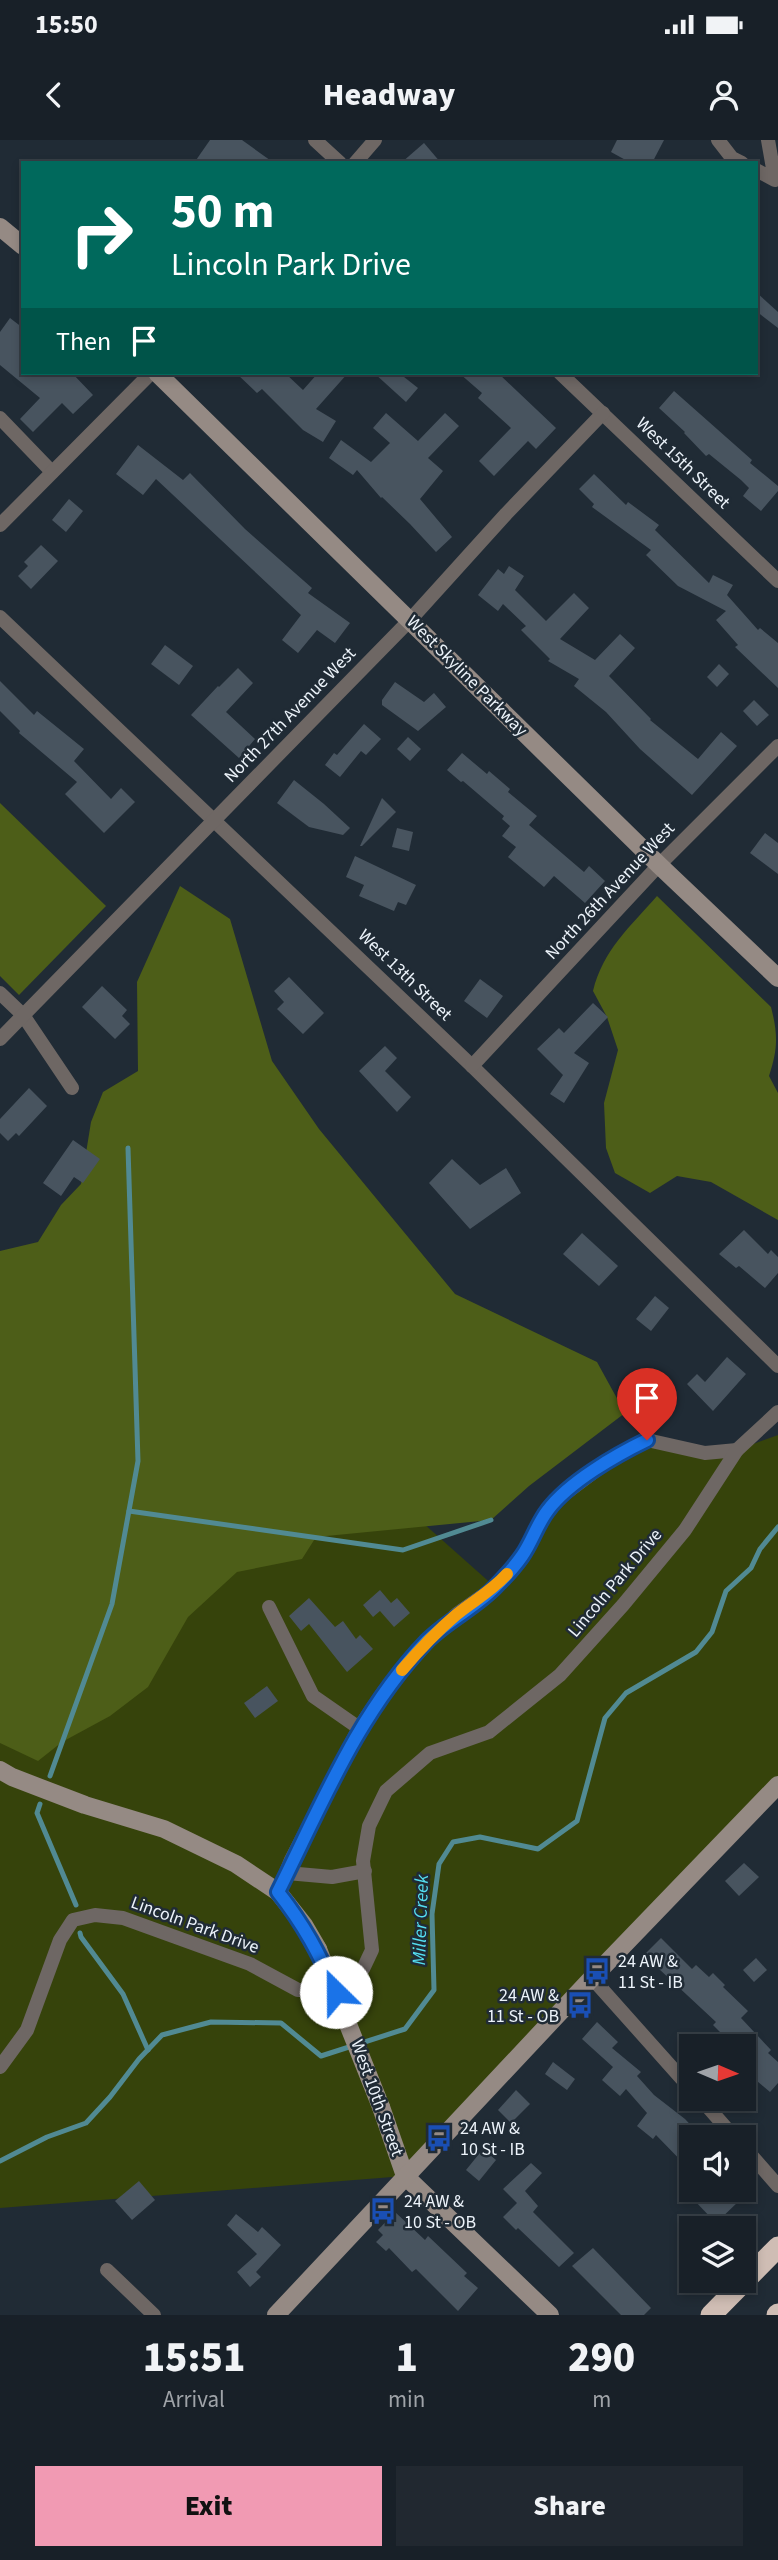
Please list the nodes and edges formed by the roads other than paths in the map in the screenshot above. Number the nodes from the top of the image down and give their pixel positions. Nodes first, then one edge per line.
1 (316, 140) edge
2 (375, 140) edge
3 (718, 140) edge
4 (768, 140) edge
5 (338, 161) edge
6 (357, 161) edge
7 (738, 161) edge
8 (758, 171) edge
9 (777, 182) edge
10 (0, 227) edge
11 (21, 244) edge
12 (149, 375) edge
13 (159, 375) edge
14 (563, 375) edge
15 (603, 413) junction
16 (0, 418) edge
17 (52, 472) junction
18 (0, 525) edge
19 (778, 581) edge
20 (0, 617) edge
21 (410, 620) junction
22 (778, 746) edge
23 (214, 821) junction
24 (659, 865) junction
25 (778, 978) edge
26 (0, 993) edge
27 (23, 1015) junction
28 (0, 1039) edge
29 (472, 1066) junction
30 (72, 1088) dead end
31 (778, 1366) edge
32 (778, 1412) edge
33 (737, 1450) junction
34 (269, 1607) dead end
35 (359, 1728) junction
36 (0, 1770) edge
37 (778, 1784) edge
38 (365, 1871) junction
39 (287, 1873) junction
40 (278, 1892) junction
41 (592, 1978) junction
42 (0, 2067) edge
43 (679, 2076) edge
44 (711, 2111) edge
45 (724, 2125) edge
46 (756, 2161) edge
47 (405, 2176) junction
48 (778, 2186) edge
49 (778, 2247) edge
50 (107, 2270) dead end
51 (154, 2315) edge
52 (276, 2315) edge
53 (550, 2315) edge
54 (711, 2315) edge

1 - 5 street
2 - 6 street
3 - 7 street
4 - 9 street
8 - 9 street
10 - 11 street
12 - 17 street
13 - 21 street, West Skyline Parkway
14 - 15 street, West 15th Street
15 - 19 street, West 15th Street
15 - 21 street, North 27th Avenue West
16 - 17 street
17 - 18 street
20 - 23 street, West 13th Street
21 - 23 street, North 27th Avenue West
21 - 24 street, West Skyline Parkway
22 - 24 street, North 26th Avenue West
23 - 27 street, North 27th Avenue West
23 - 29 street, West 13th Street
24 - 25 street, West Skyline Parkway
24 - 29 street, North 26th Avenue West
26 - 27 street
27 - 28 street, North 27th Avenue West
27 - 30 street
29 - 31 street, West 13th Street
32 - 33 street, Lincoln Park Drive
33 - 35 street
33 - 38 street, Lincoln Park Drive
34 - 35 street
35 - 39 street
36 - 40 street, West 10th Street
37 - 41 street
38 - 39 street
38 - 42 street, Lincoln Park Drive
39 - 40 street
40 - 47 street, West 10th Street, bridge
41 - 43 street
41 - 47 street
44 - 45 street
46 - 48 street
47 - 52 street
47 - 53 street, West 10th Street
49 - 54 highway
50 - 51 street

